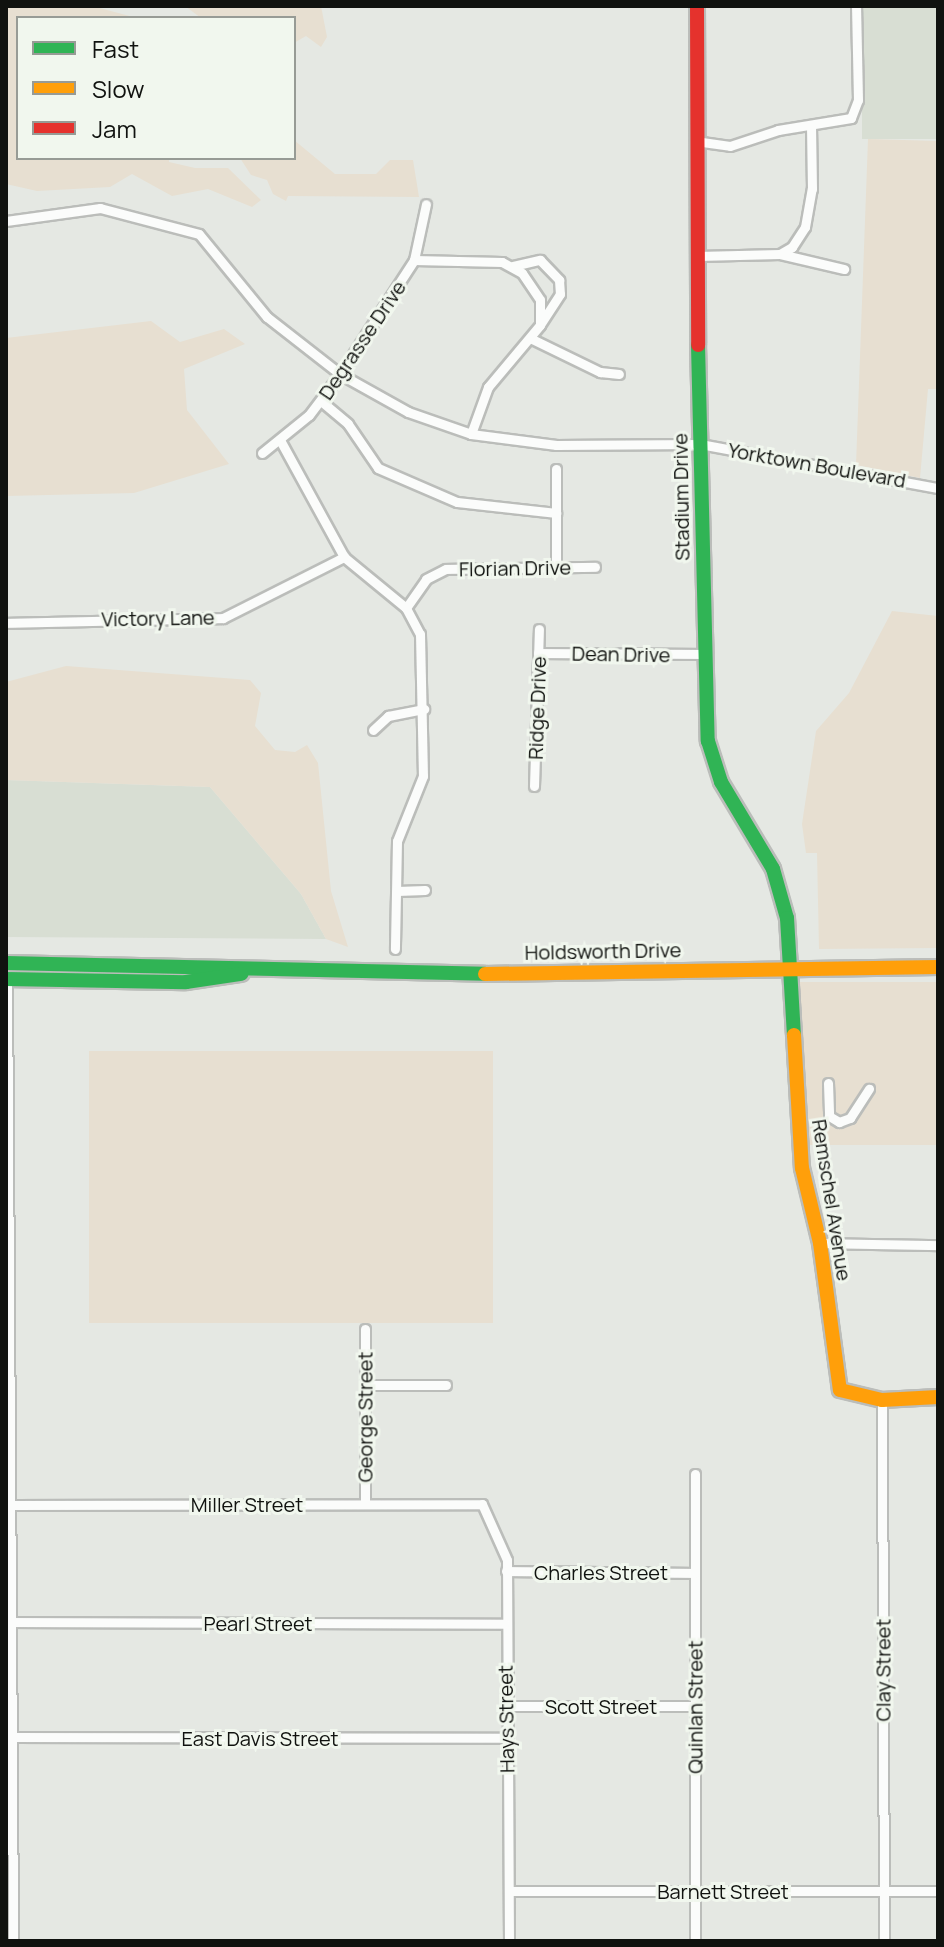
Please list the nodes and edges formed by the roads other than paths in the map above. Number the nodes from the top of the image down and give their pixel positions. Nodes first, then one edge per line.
1 (697, 6) edge
2 (856, 6) edge
3 (811, 126) junction
4 (695, 141) junction
5 (426, 204) dead end
6 (6, 221) edge
7 (780, 254) junction
8 (697, 256) junction
9 (414, 260) junction
10 (513, 266) junction
11 (844, 269) dead end
12 (540, 325) junction
13 (532, 339) junction
14 (340, 374) junction
15 (619, 374) dead end
16 (321, 401) junction
17 (471, 434) junction
18 (280, 440) junction
19 (700, 444) junction
20 (262, 453) dead end
21 (556, 469) dead end
22 (938, 488) edge
23 (556, 513) junction
24 (344, 557) junction
25 (595, 567) dead end
26 (556, 568) junction
27 (406, 608) junction
28 (6, 623) edge
29 (539, 629) dead end
30 (538, 653) junction
31 (704, 654) junction
32 (424, 709) junction
33 (373, 730) dead end
34 (534, 786) dead end
35 (425, 890) dead end
36 (397, 891) junction
37 (395, 949) dead end
38 (6, 963) edge
39 (938, 967) edge
40 (789, 968) junction
41 (269, 971) junction
42 (7, 979) edge
43 (828, 1083) dead end
44 (869, 1089) dead end
45 (820, 1243) junction
46 (938, 1245) edge
47 (365, 1329) dead end
48 (365, 1385) junction
49 (446, 1385) dead end
50 (938, 1397) edge
51 (882, 1400) junction
52 (695, 1474) dead end
53 (365, 1504) junction
54 (482, 1504) joint
55 (12, 1505) junction
56 (506, 1571) junction
57 (695, 1573) junction
58 (504, 1624) junction
59 (10, 1629) edge
60 (507, 1706) junction
61 (694, 1706) junction
62 (10, 1716) edge
63 (13, 1737) junction
64 (507, 1738) junction
65 (10, 1888) edge
66 (509, 1891) junction
67 (694, 1891) junction
68 (885, 1891) junction
69 (938, 1891) edge
70 (13, 1941) edge
71 (509, 1941) edge
72 (695, 1941) edge
73 (884, 1941) edge

1 - 4 street, Stadium Drive
2 - 3 street
3 - 4 street
3 - 7 street
4 - 8 street, Stadium Drive
5 - 9 street, Degrasse Drive
6 - 14 street, Yorktown Boulevard
7 - 8 street
7 - 11 street
8 - 19 street, Stadium Drive
9 - 10 street
9 - 14 street, Degrasse Drive
10 - 12 street
10 - 12 street
12 - 13 street
13 - 15 street
13 - 17 street
14 - 16 street, Degrasse Drive
14 - 17 street, Yorktown Boulevard
16 - 18 street, Degrasse Drive
16 - 23 street
17 - 19 street, Yorktown Boulevard
18 - 20 street, Degrasse Drive
18 - 24 street
19 - 22 street, Yorktown Boulevard
19 - 31 street, Stadium Drive
21 - 23 street
23 - 26 street
24 - 27 street
24 - 28 street, Victory Lane
25 - 26 street, Florian Drive
26 - 27 street, Florian Drive
27 - 32 street
29 - 30 street, Ridge Drive
30 - 31 street, Dean Drive
30 - 34 street, Ridge Drive
31 - 40 street, Stadium Drive
32 - 33 street
32 - 36 street
35 - 36 street
36 - 37 street
38 - 41 street, Holdsworth Drive
38 - 42 street
39 - 40 street, Holdsworth Drive
40 - 41 street, Holdsworth Drive
40 - 45 street, Remschel Avenue
41 - 42 street, Holdsworth Drive
42 - 55 street
43 - 44 street
45 - 46 street
45 - 51 street, Remschel Avenue
47 - 48 street, George Street
48 - 49 street
48 - 53 street, George Street
50 - 51 street
51 - 68 street, Clay Street
52 - 57 street, Quinlan Street
53 - 54 street, Miller Street
53 - 55 street, Miller Street
54 - 56 street, Hays Street
55 - 59 street
56 - 57 street, Charles Street
56 - 58 street, Hays Street
57 - 61 street, Quinlan Street
58 - 59 street, Pearl Street
58 - 60 street, Hays Street
59 - 62 street
60 - 61 street, Scott Street
60 - 64 street, Hays Street
61 - 67 street, Quinlan Street
62 - 63 street
63 - 64 street, East Davis Street
63 - 65 street
64 - 66 street, Hays Street
65 - 70 street
66 - 67 street, Barnett Street
66 - 71 street, Hays Street
67 - 68 street, Barnett Street
67 - 72 street, Quinlan Street
68 - 69 street, Barnett Street
68 - 73 street, Clay Street

